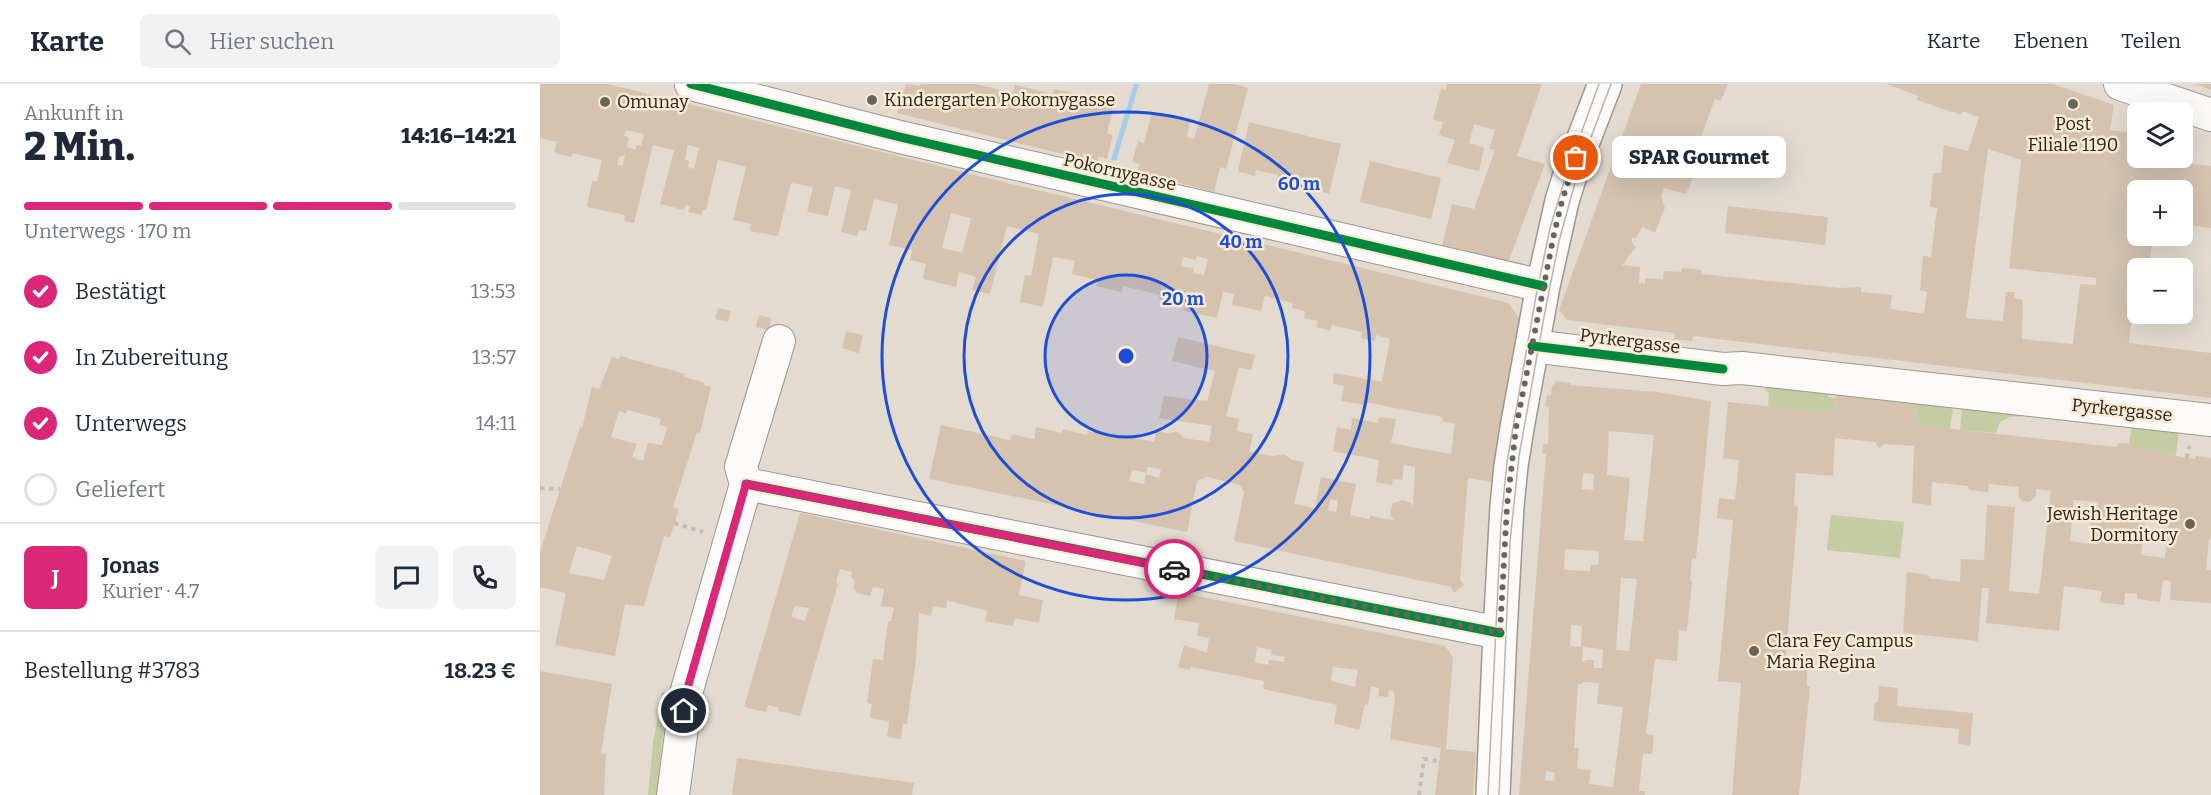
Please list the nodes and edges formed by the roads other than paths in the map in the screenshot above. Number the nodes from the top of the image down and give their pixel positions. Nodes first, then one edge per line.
1 (691, 84) edge
2 (1605, 84) edge
3 (2120, 84) edge
4 (2162, 91) edge
5 (2211, 115) edge
6 (1544, 286) junction
7 (779, 341) dead end
8 (1532, 346) junction
9 (2211, 420) edge
10 (746, 484) junction
11 (1500, 633) junction
12 (673, 795) edge
13 (1493, 795) edge

1 - 6 street, Pokornygasse
2 - 6 main road
3 - 4 street
4 - 5 street
6 - 8 main road
7 - 10 street
8 - 9 street, Pyrkergasse
8 - 11 main road
10 - 11 street
10 - 12 street
11 - 13 main road

